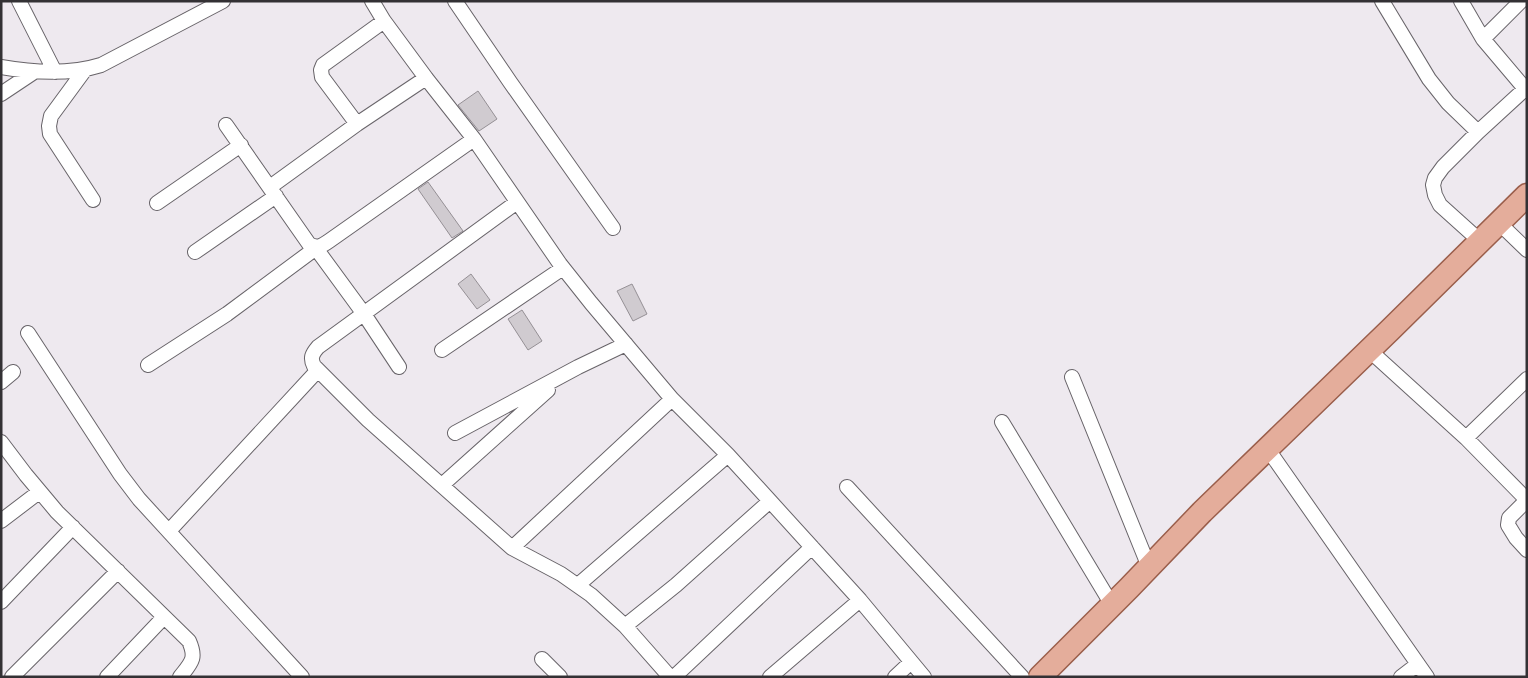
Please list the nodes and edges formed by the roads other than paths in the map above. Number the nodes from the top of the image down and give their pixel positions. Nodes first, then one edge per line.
1 (19, 1) edge
2 (223, 1) edge
3 (372, 1) edge
4 (455, 1) edge
5 (1382, 1) edge
6 (1462, 1) edge
7 (1520, 1) edge
8 (384, 21) junction
9 (1483, 38) junction
10 (1, 67) edge
11 (84, 70) junction
12 (34, 72) junction
13 (56, 72) junction
14 (426, 78) junction
15 (1526, 90) edge
16 (1, 94) edge
17 (226, 124) dead end
18 (358, 124) junction
19 (1478, 132) junction
20 (474, 139) junction
21 (240, 146) junction
22 (273, 192) junction
23 (1527, 195) edge
24 (93, 200) dead end
25 (517, 202) junction
26 (157, 203) dead end
27 (1527, 213) edge
28 (1503, 227) junction
29 (613, 228) dead end
30 (1480, 241) junction
31 (315, 248) junction
32 (1527, 250) edge
33 (195, 252) dead end
34 (563, 268) junction
35 (364, 314) junction
36 (28, 333) dead end
37 (626, 344) junction
38 (442, 350) dead end
39 (1373, 355) junction
40 (148, 364) dead end
41 (399, 367) dead end
42 (318, 370) junction
43 (13, 372) dead end
44 (565, 374) junction
45 (1072, 377) dead end
46 (1527, 379) edge
47 (1, 382) edge
48 (672, 399) junction
49 (1002, 422) dead end
50 (455, 433) dead end
51 (1466, 438) junction
52 (3, 449) edge
53 (1272, 454) junction
54 (728, 455) junction
55 (442, 485) junction
56 (847, 487) dead end
57 (39, 492) junction
58 (1527, 500) edge
59 (770, 501) junction
60 (1, 521) edge
61 (73, 527) junction
62 (169, 531) junction
63 (812, 547) junction
64 (512, 548) junction
65 (1527, 550) edge
66 (1149, 567) junction
67 (118, 571) junction
68 (578, 585) junction
69 (860, 600) junction
70 (1, 602) edge
71 (1112, 605) junction
72 (164, 617) junction
73 (625, 626) junction
74 (542, 659) dead end
75 (911, 662) junction
76 (1418, 664) junction
77 (12, 677) edge
78 (107, 677) edge
79 (180, 677) edge
80 (302, 677) edge
81 (560, 677) edge
82 (672, 677) edge
83 (770, 677) edge
84 (895, 677) edge
85 (924, 677) edge
86 (1022, 677) edge
87 (1040, 677) edge
88 (1052, 677) edge
89 (1401, 677) edge
90 (1427, 677) edge

1 - 13 street
2 - 11 street
3 - 8 street
4 - 29 street
5 - 19 street
6 - 9 street
7 - 9 street
8 - 14 street
8 - 18 street
9 - 15 street
10 - 12 street
11 - 13 street
11 - 24 street
12 - 13 street
12 - 16 street
14 - 18 street
14 - 20 street
15 - 19 street
17 - 21 street
18 - 22 street
19 - 30 street
20 - 25 street
20 - 31 street
21 - 22 street
21 - 26 street
22 - 31 street
22 - 33 street
23 - 28 main road
25 - 34 street
25 - 35 street
27 - 28 main road
28 - 30 main road
28 - 32 street
28 - 39 main road
30 - 39 main road
31 - 35 street
31 - 40 street
34 - 37 street
34 - 38 street
35 - 41 street
35 - 42 street
36 - 62 street
37 - 44 street
37 - 48 street
39 - 51 street
39 - 53 main road
42 - 55 street
42 - 62 street
43 - 47 street
44 - 50 street
44 - 55 street
45 - 66 street
46 - 51 street
48 - 54 street
48 - 64 street
49 - 71 street
51 - 58 street
52 - 57 street
53 - 66 main road
53 - 76 street
53 - 88 main road
54 - 59 street
54 - 68 street
55 - 64 street
56 - 86 street
57 - 60 street
57 - 61 street
58 - 65 street
59 - 63 street
59 - 73 street
61 - 67 street
61 - 70 street
62 - 80 street
63 - 69 street
63 - 82 street
64 - 68 street
66 - 71 main road
67 - 72 street
67 - 77 street
68 - 73 street
69 - 75 street
69 - 83 street
71 - 87 main road
72 - 78 street
72 - 79 street
73 - 82 street
74 - 81 street
75 - 84 street
75 - 85 street
76 - 89 street
76 - 90 street

